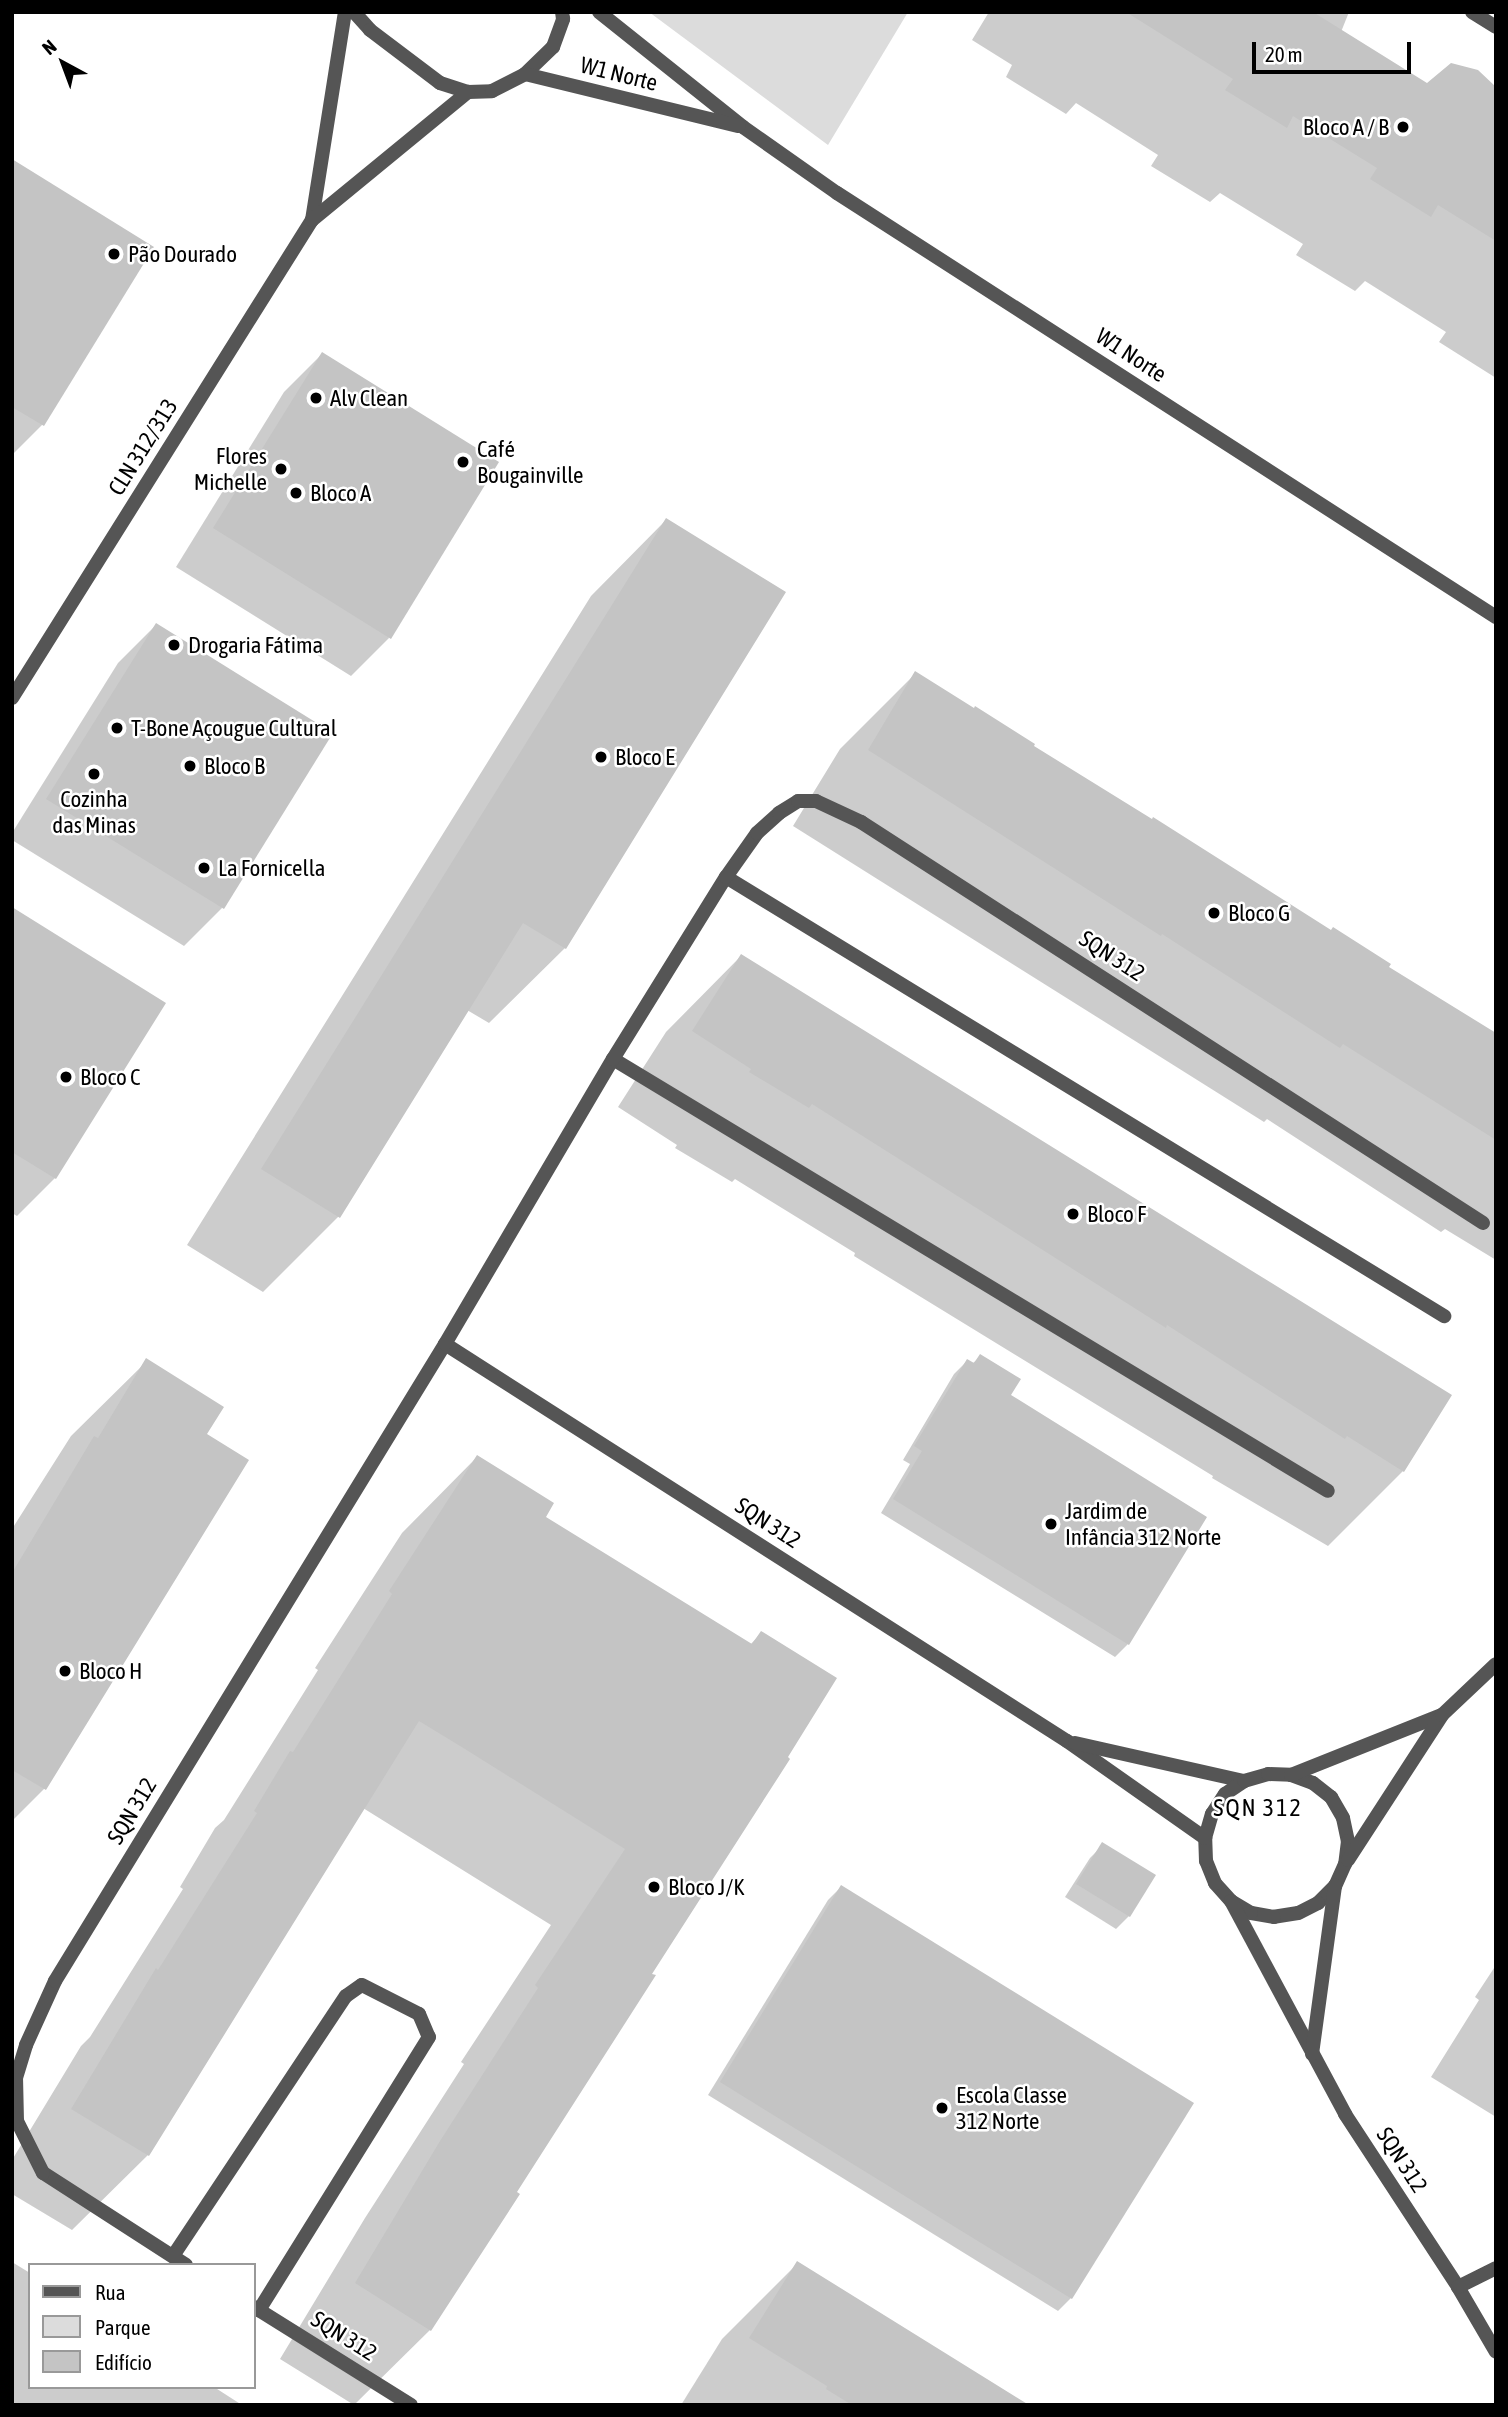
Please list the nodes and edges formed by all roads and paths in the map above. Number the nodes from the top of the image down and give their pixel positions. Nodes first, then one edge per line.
1 (345, 12) edge
2 (354, 12) edge
3 (562, 12) edge
4 (599, 12) edge
5 (1472, 12) edge
6 (1496, 27) edge
7 (525, 74) junction
8 (468, 92) junction
9 (743, 127) junction
10 (312, 220) junction
11 (1496, 617) edge
12 (12, 698) edge
13 (726, 877) junction
14 (613, 1059) junction
15 (1483, 1223) dead end
16 (1444, 1316) dead end
17 (444, 1344) junction
18 (1328, 1492) dead end
19 (1496, 1664) edge
20 (1442, 1715) junction
21 (1067, 1741) junction
22 (1291, 1775) junction
23 (1244, 1781) junction
24 (1205, 1838) junction
25 (1345, 1864) junction
26 (1335, 1886) junction
27 (1230, 1901) junction
28 (1312, 2054) junction
29 (173, 2256) junction
30 (184, 2263) edge
31 (1496, 2268) edge
32 (1458, 2287) junction
33 (256, 2308) edge
34 (1496, 2351) edge
35 (411, 2405) edge

1 - 10 street, CLN 312/313
2 - 8 street
3 - 7 street
4 - 9 street, W1 Norte
5 - 6 street
7 - 8 street
7 - 9 street, W1 Norte
8 - 10 street, CLN 312/313
9 - 11 street, W1 Norte
10 - 12 street, CLN 312/313
13 - 14 street, SQN 312
13 - 15 street, SQN 312
13 - 16 street
14 - 17 street, SQN 312
14 - 18 street
17 - 21 street, SQN 312
17 - 29 street, SQN 312
19 - 20 street
20 - 22 street
20 - 25 street
21 - 23 street, SQN 312
21 - 24 street, SQN 312
22 - 23 street
22 - 25 street
23 - 24 street
24 - 27 street
25 - 26 street
26 - 27 street
26 - 28 street
27 - 28 street, SQN 312
28 - 32 street, SQN 312
29 - 30 street, SQN 312
29 - 33 street
31 - 32 street
32 - 34 street, SQN 312
33 - 35 street, SQN 312

